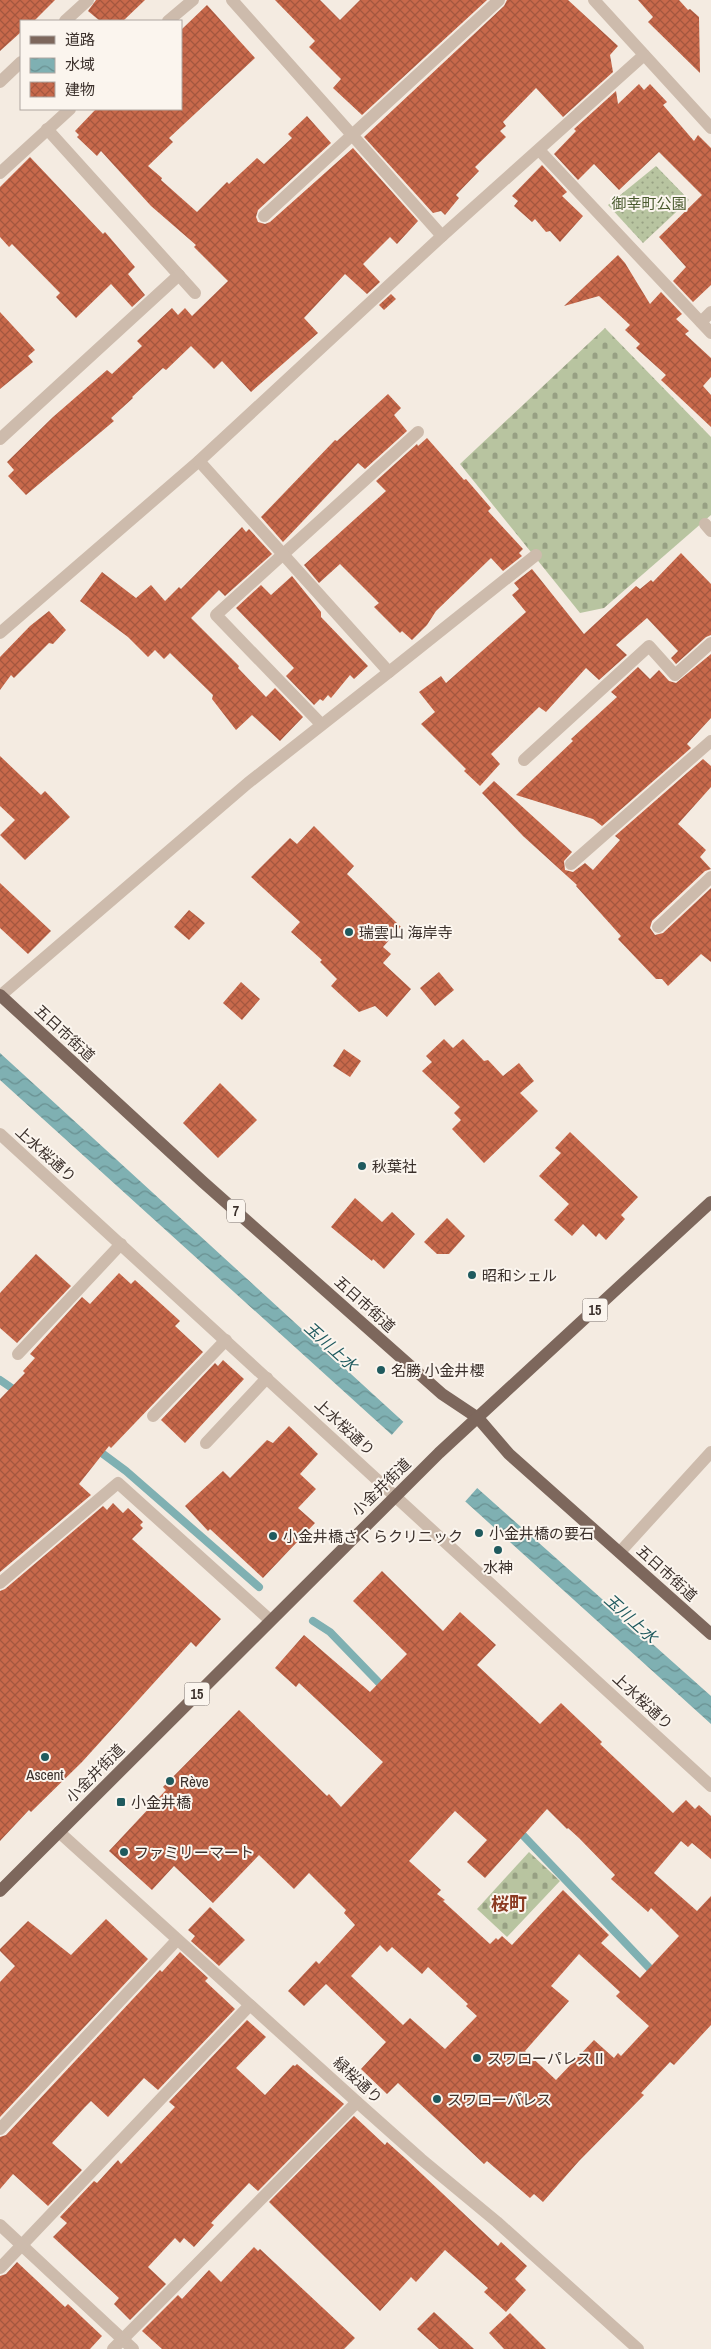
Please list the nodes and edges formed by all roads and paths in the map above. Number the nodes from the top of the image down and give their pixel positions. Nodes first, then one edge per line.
1 (88, 0) edge
2 (193, 0) edge
3 (232, 0) edge
4 (498, 0) edge
5 (594, 0) edge
6 (66, 20) edge
7 (169, 20) edge
8 (644, 55) junction
9 (20, 63) edge
10 (0, 82) edge
11 (69, 110) edge
12 (711, 128) edge
13 (47, 129) junction
14 (350, 135) junction
15 (539, 150) junction
16 (0, 173) edge
17 (264, 216) dead end
18 (442, 236) junction
19 (178, 275) junction
20 (195, 293) dead end
21 (711, 312) edge
22 (701, 322) junction
23 (711, 333) edge
24 (418, 432) dead end
25 (0, 439) edge
26 (199, 461) junction
27 (282, 554) junction
28 (536, 555) dead end
29 (0, 633) edge
30 (711, 643) edge
31 (389, 672) junction
32 (321, 724) junction
33 (711, 741) edge
34 (524, 760) dead end
35 (571, 864) dead end
36 (711, 877) edge
37 (658, 927) dead end
38 (0, 995) edge
39 (0, 1134) edge
40 (711, 1202) edge
41 (121, 1244) junction
42 (226, 1340) junction
43 (18, 1354) dead end
44 (267, 1378) junction
45 (153, 1416) dead end
46 (478, 1418) junction
47 (206, 1443) dead end
48 (711, 1452) edge
49 (395, 1496) junction
50 (620, 1552) junction
51 (0, 1583) edge
52 (270, 1620) junction
53 (711, 1634) edge
54 (711, 1786) edge
55 (59, 1832) junction
56 (0, 1891) edge
57 (178, 1940) junction
58 (250, 2005) junction
59 (357, 2102) junction
60 (0, 2129) edge
61 (0, 2225) edge
62 (21, 2245) junction
63 (0, 2268) edge
64 (123, 2339) junction
65 (113, 2349) edge
66 (133, 2349) edge
67 (638, 2349) edge

1 - 6 street
2 - 7 street
3 - 14 street
4 - 14 street
5 - 8 street
8 - 12 street
8 - 15 street
9 - 10 street
11 - 13 street
13 - 16 street
13 - 19 street
14 - 17 street
14 - 18 street
15 - 18 street
15 - 22 street
18 - 26 street
19 - 20 street
19 - 25 street
21 - 22 street
22 - 23 street
24 - 27 street
26 - 27 street
26 - 29 street
27 - 31 street
27 - 32 street
28 - 31 street
30 - 34 street
31 - 32 street
32 - 38 street
33 - 35 street
36 - 37 street
38 - 46 main road, 五日市街道 / 7
39 - 41 street, 上水桜通り
40 - 46 main road, 小金井街道 / 15
41 - 42 street, 上水桜通り
41 - 43 street
42 - 44 street, 上水桜通り
42 - 45 street
44 - 47 street
44 - 49 street, 上水桜通り
46 - 49 main road, 小金井街道 / 15
46 - 50 main road, 五日市街道 / 7
48 - 50 street
49 - 52 main road, 小金井街道 / 15
49 - 54 street, 上水桜通り
50 - 53 main road, 五日市街道 / 7
51 - 52 street
52 - 55 main road, 小金井街道 / 15
55 - 56 main road, 小金井街道 / 15
55 - 57 street, 緑桜通り
57 - 58 street, 緑桜通り
57 - 60 street
58 - 59 street, 緑桜通り
58 - 62 street
59 - 64 street
59 - 67 street, 緑桜通り
61 - 62 street
62 - 63 street
62 - 64 street
64 - 65 street
64 - 66 street

